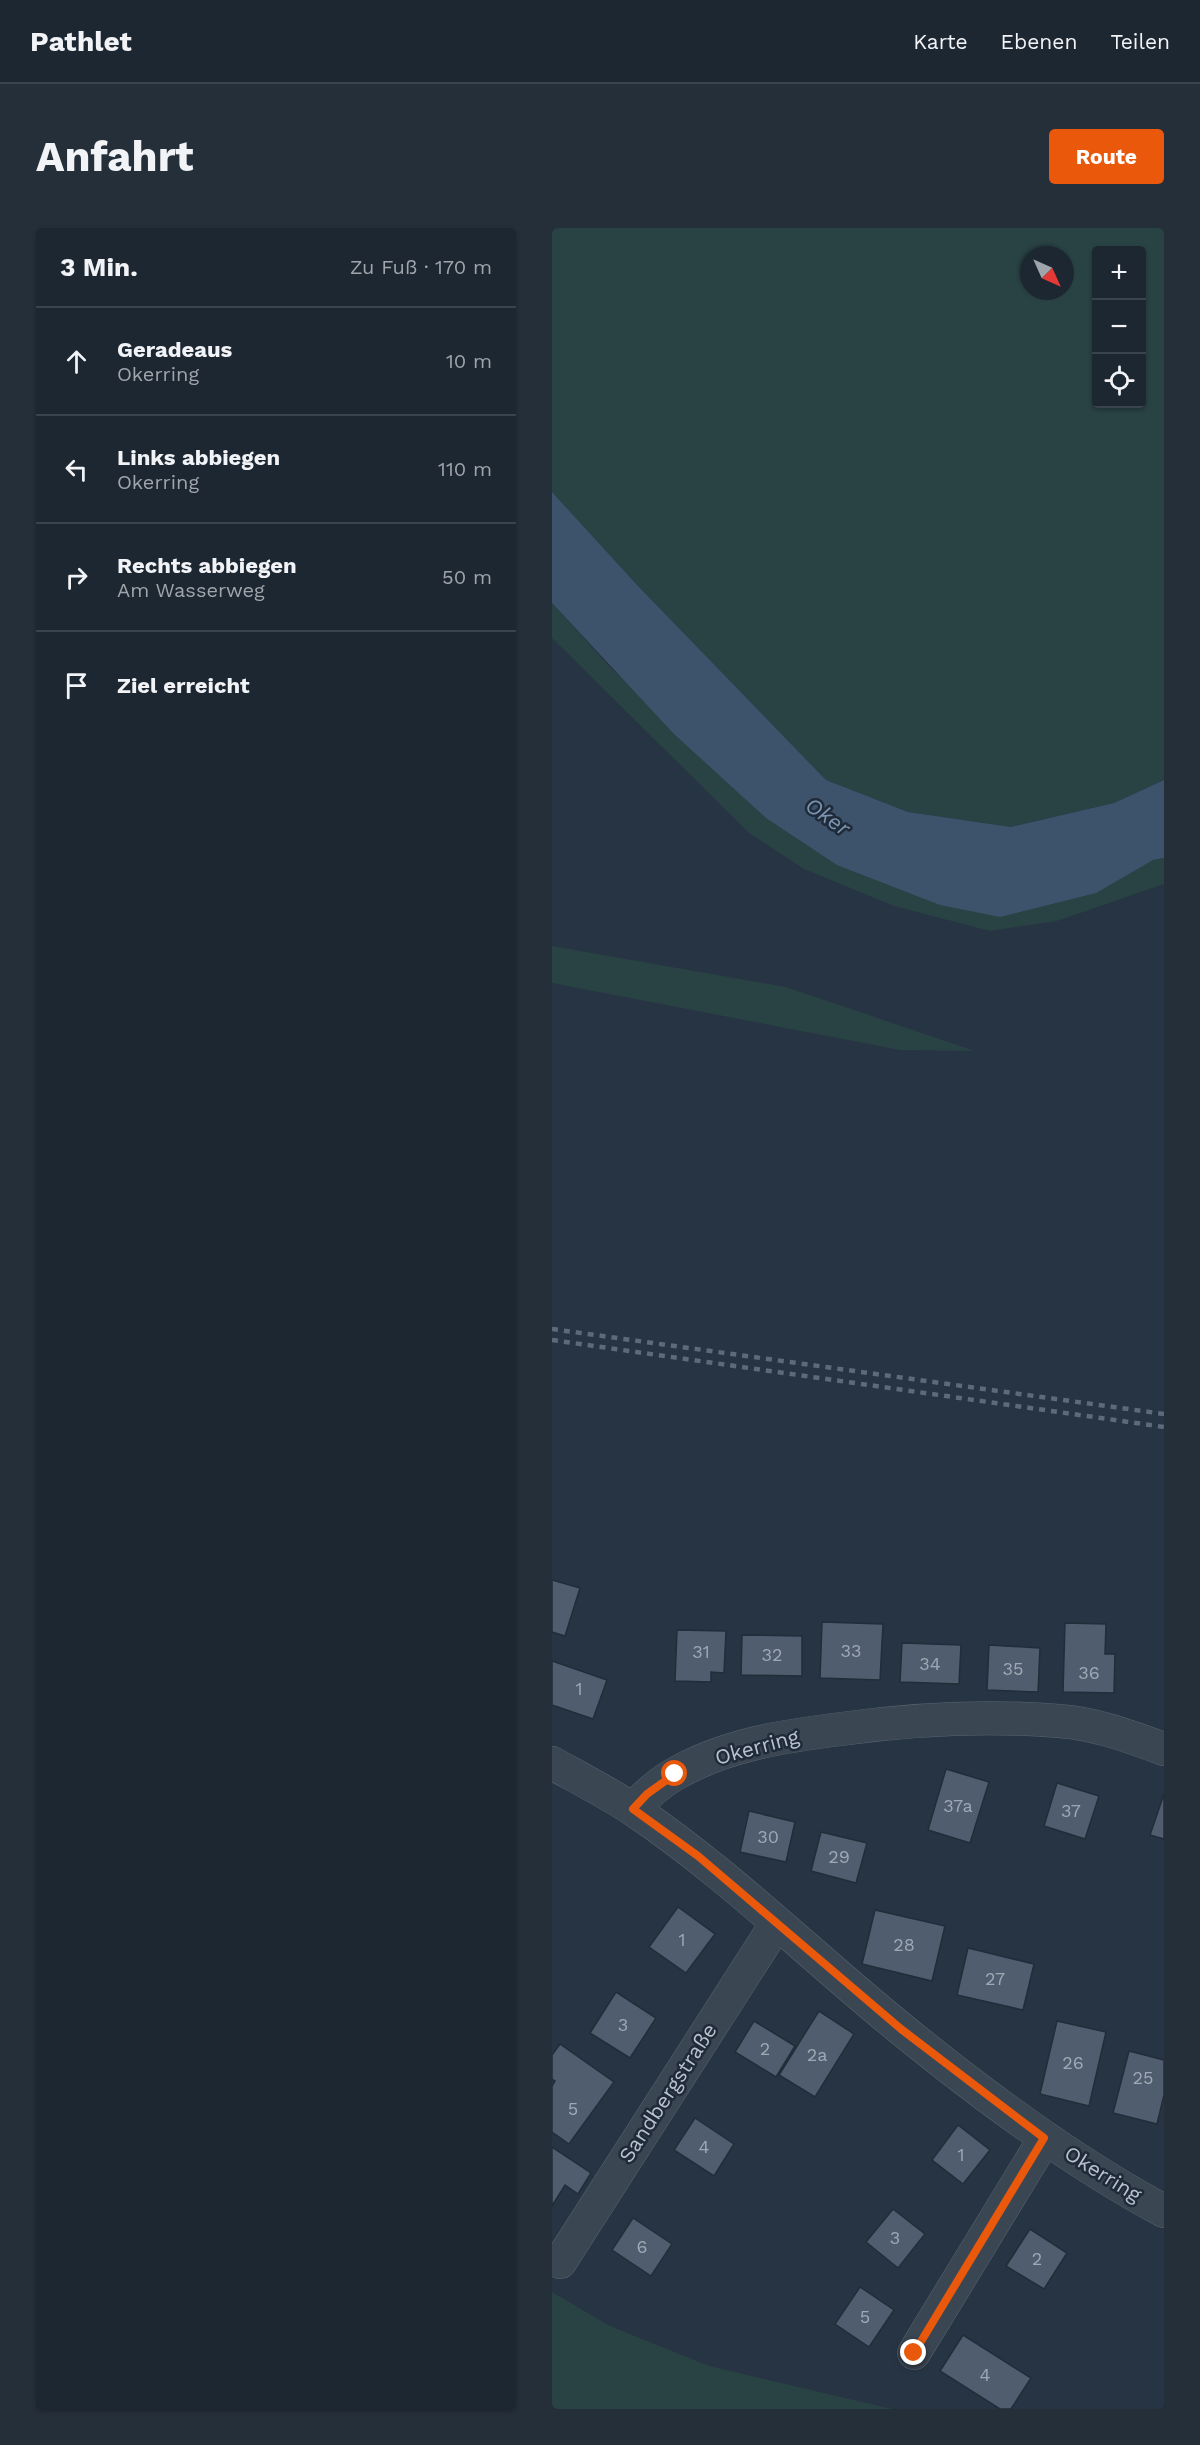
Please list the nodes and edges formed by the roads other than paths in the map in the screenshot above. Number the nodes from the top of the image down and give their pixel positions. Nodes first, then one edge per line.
1 (1164, 1749) edge
2 (552, 1762) edge
3 (633, 1809) junction
4 (777, 1923) junction
5 (1044, 2138) junction
6 (1164, 2211) edge
7 (560, 2262) dead end
8 (914, 2353) dead end

1 - 3 street, Okerring
2 - 3 street
3 - 4 street, Okerring
4 - 5 street, Okerring
4 - 7 street, Sandbergstraße
5 - 6 street, Okerring
5 - 8 street

